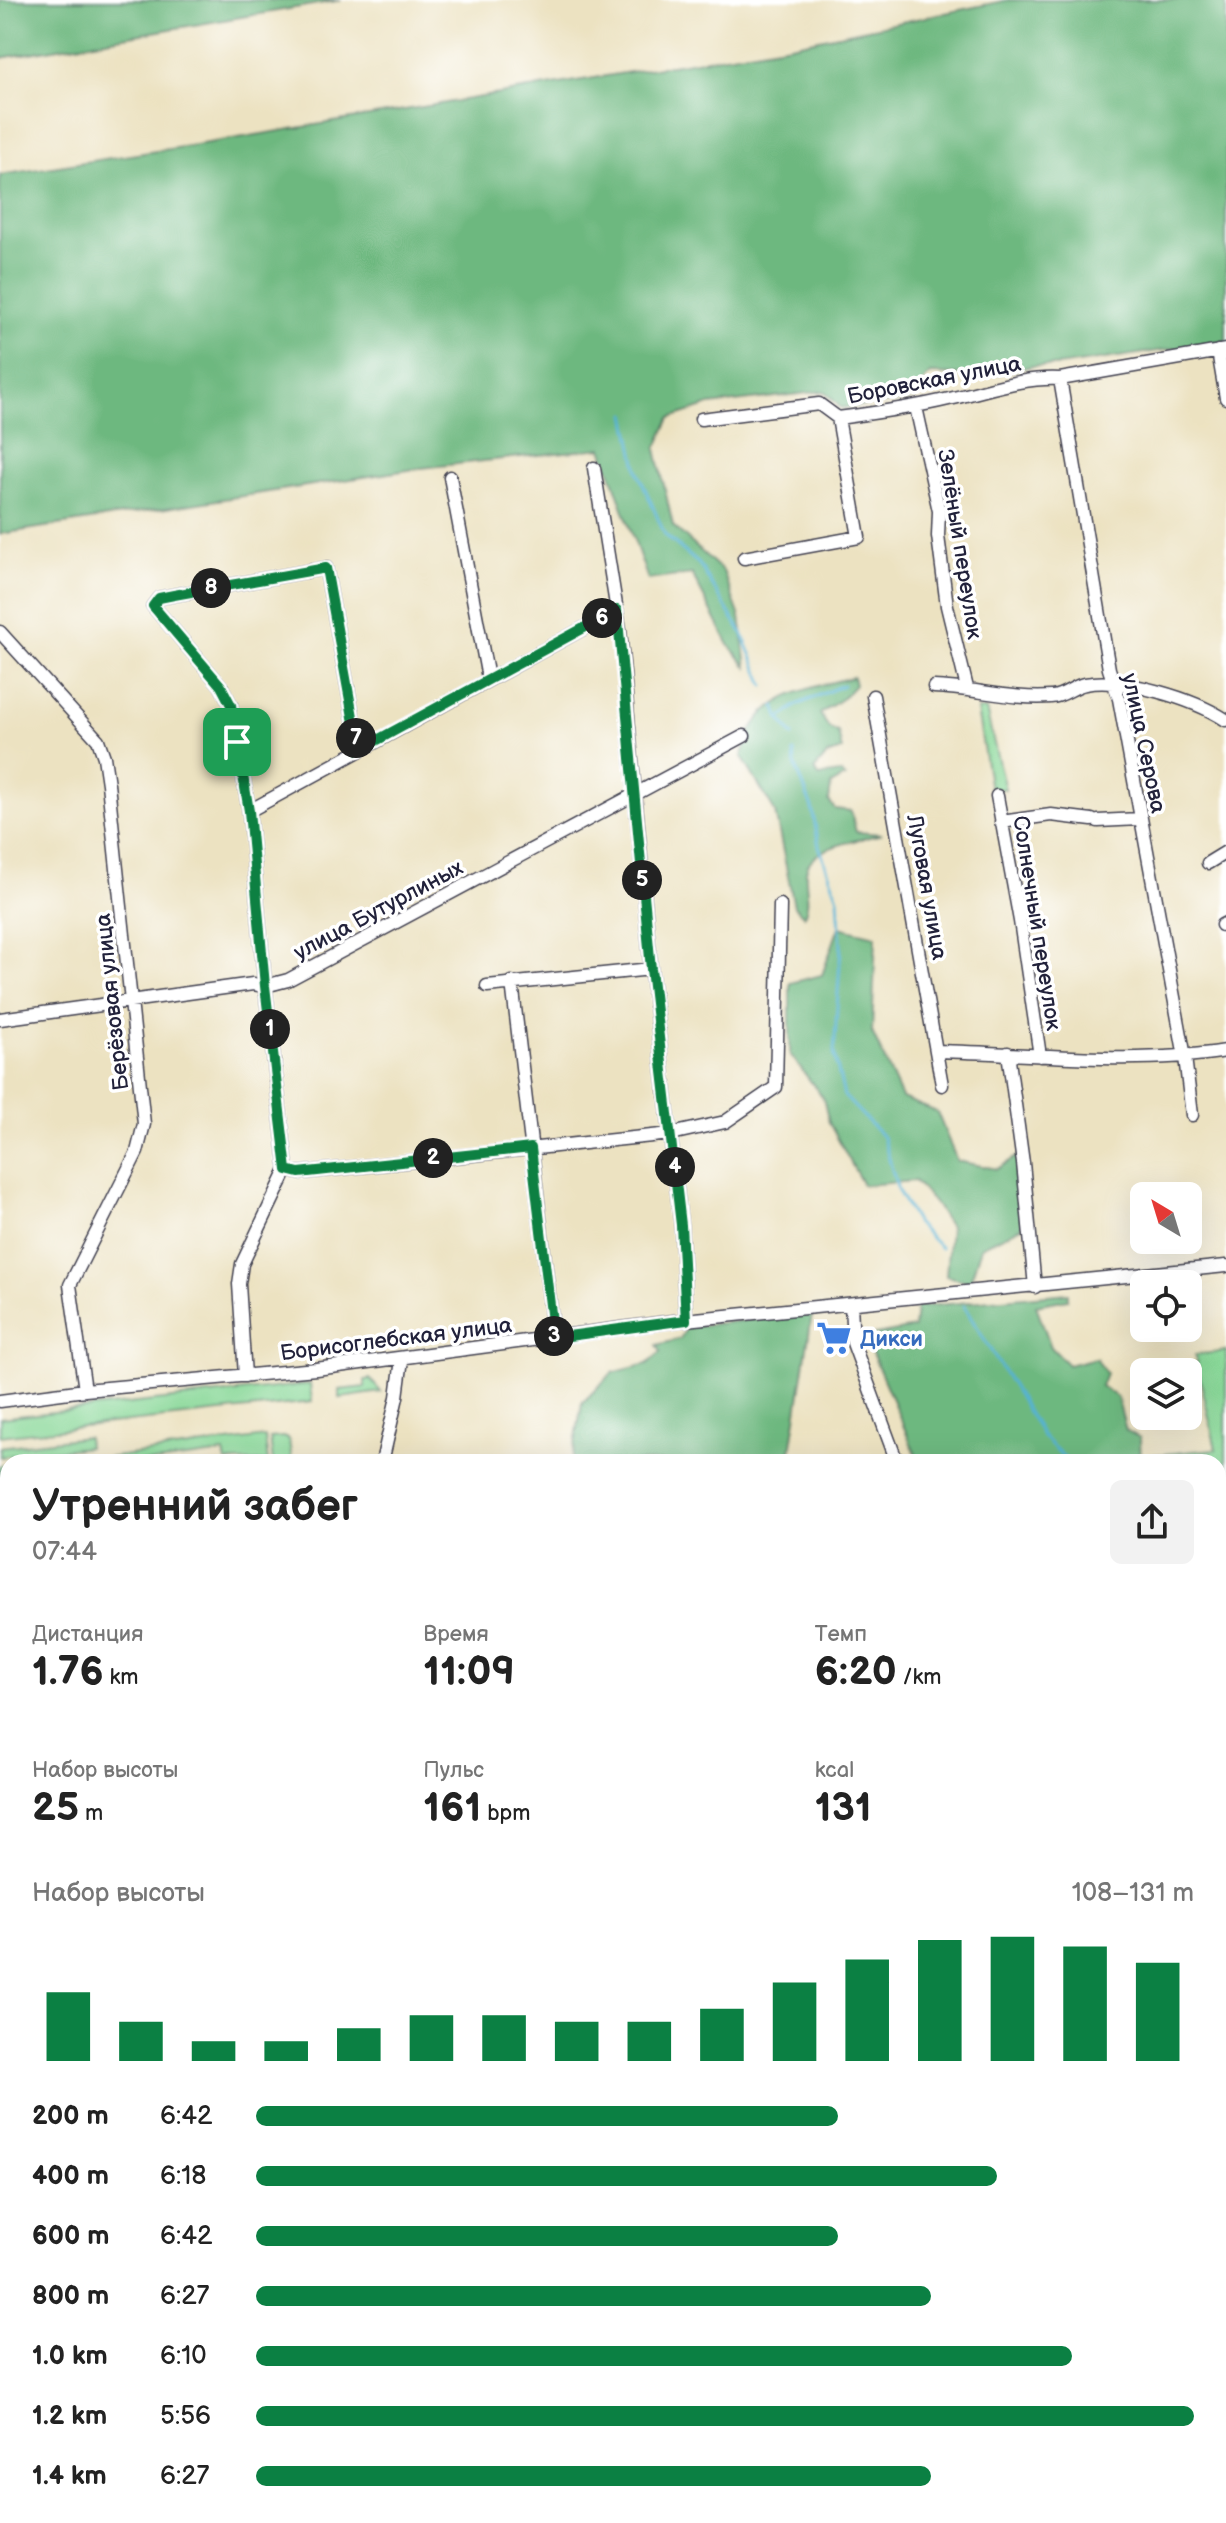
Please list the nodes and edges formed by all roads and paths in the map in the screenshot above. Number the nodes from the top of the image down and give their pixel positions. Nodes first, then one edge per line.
1 (1222, 350) edge
2 (1060, 379) junction
3 (1226, 398) edge
4 (916, 407) junction
5 (838, 418) junction
6 (701, 419) dead end
7 (594, 468) dead end
8 (450, 477) dead end
9 (744, 558) dead end
10 (617, 610) junction
11 (0, 632) edge
12 (488, 678) junction
13 (1116, 684) junction
14 (934, 687) dead end
15 (967, 688) junction
16 (873, 696) dead end
17 (1226, 720) edge
18 (744, 736) dead end
19 (359, 750) junction
20 (634, 795) junction
21 (997, 796) dead end
22 (249, 811) junction
23 (1140, 819) junction
24 (1001, 822) junction
25 (1226, 852) edge
26 (1208, 863) dead end
27 (780, 905) dead end
28 (651, 969) junction
29 (512, 982) junction
30 (265, 986) junction
31 (487, 986) dead end
32 (131, 1000) junction
33 (0, 1019) edge
34 (937, 1051) junction
35 (1226, 1051) edge
36 (1008, 1053) junction
37 (1040, 1056) junction
38 (1185, 1057) junction
39 (942, 1085) dead end
40 (1192, 1115) dead end
41 (671, 1134) junction
42 (531, 1148) junction
43 (287, 1170) junction
44 (1226, 1266) edge
45 (1035, 1287) junction
46 (851, 1304) junction
47 (686, 1320) junction
48 (554, 1338) junction
49 (402, 1359) junction
50 (245, 1376) junction
51 (85, 1390) junction
52 (0, 1401) edge
53 (384, 1454) edge
54 (894, 1454) edge

1 - 2 street, Боровская улица
1 - 3 street
2 - 4 street, Боровская улица
2 - 13 street, улица Серова
4 - 5 street, Боровская улица
4 - 15 street, Зелёный переулок
5 - 6 street, Боровская улица
5 - 9 street
7 - 10 street
8 - 12 street
10 - 12 street
10 - 20 street
11 - 32 street, Берёзовая улица
12 - 19 street
13 - 15 street
13 - 17 street
13 - 23 street, улица Серова
14 - 15 street
16 - 34 street, Луговая улица
18 - 20 street, улица Бутурлиных
19 - 22 street
19 - 22 street
20 - 28 street
20 - 30 street, улица Бутурлиных
21 - 24 street, Солнечный переулок
22 - 30 street
23 - 24 street
23 - 38 street, улица Серова
24 - 37 street, Солнечный переулок
25 - 26 street
27 - 41 street
28 - 29 street
28 - 41 street
29 - 31 street
29 - 42 street
30 - 32 street, улица Бутурлиных
30 - 43 street
32 - 33 street, улица Бутурлиных
32 - 51 street, Берёзовая улица
34 - 36 street
34 - 39 street, Луговая улица
35 - 38 street
36 - 37 street
36 - 45 street
37 - 38 street
38 - 40 street, улица Серова
41 - 42 street
41 - 47 street
42 - 43 street
42 - 48 street
43 - 50 street
44 - 45 street, Борисоглебская улица
45 - 46 street, Борисоглебская улица
46 - 47 street, Борисоглебская улица
46 - 54 street
47 - 48 street, Борисоглебская улица
48 - 49 street, Борисоглебская улица
49 - 50 street, Борисоглебская улица
49 - 53 street
50 - 51 street, Борисоглебская улица
51 - 52 street, Борисоглебская улица

